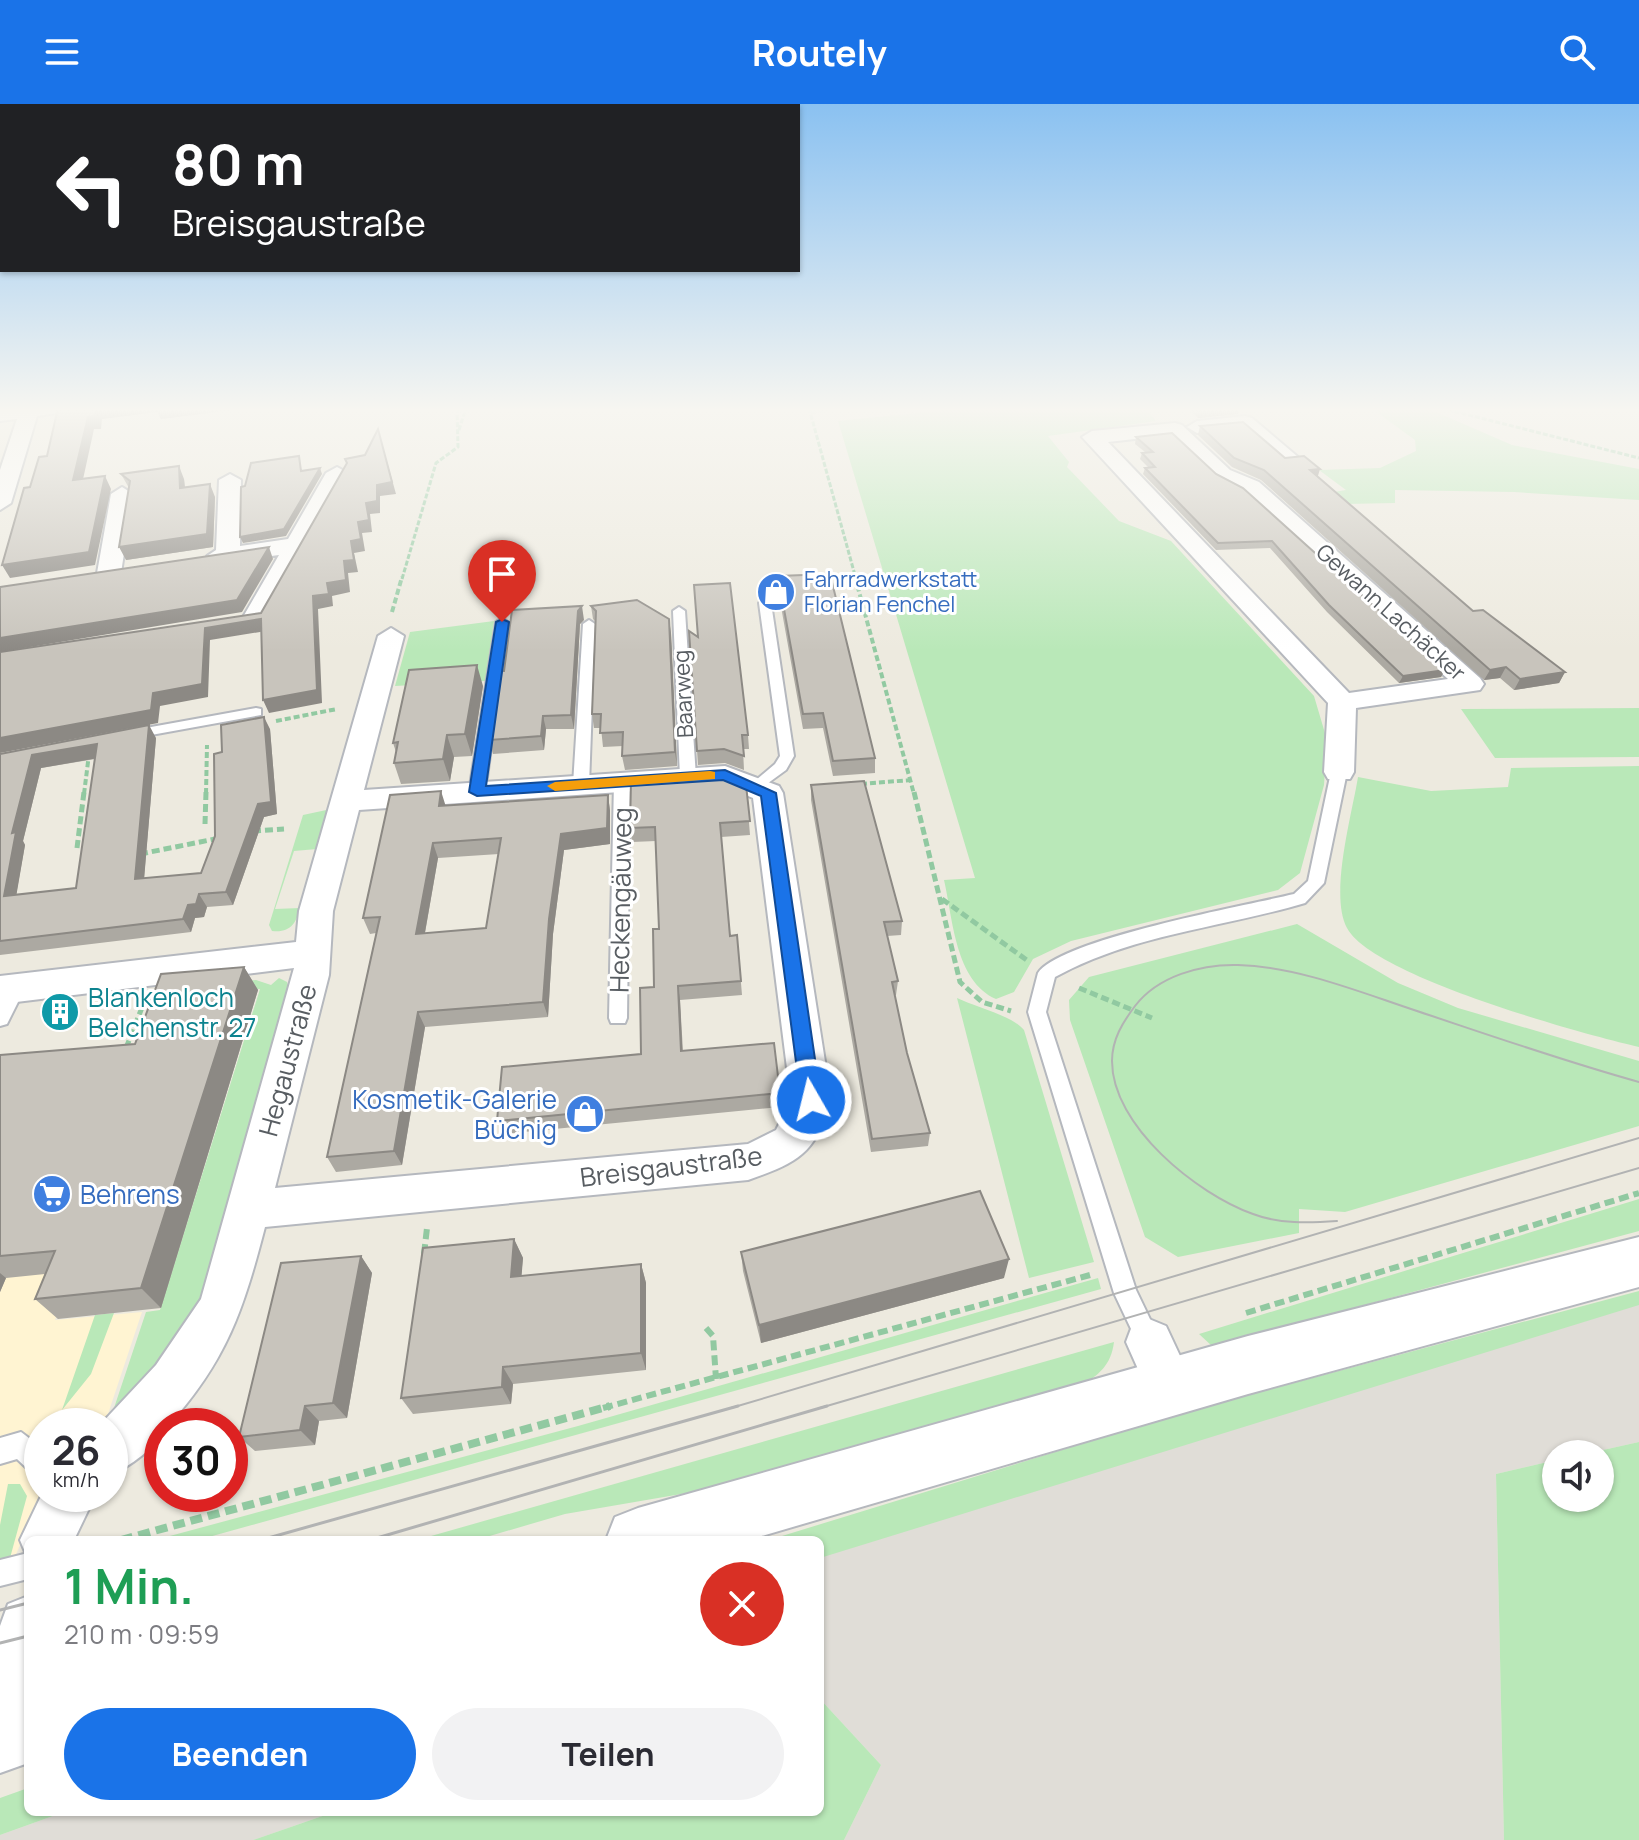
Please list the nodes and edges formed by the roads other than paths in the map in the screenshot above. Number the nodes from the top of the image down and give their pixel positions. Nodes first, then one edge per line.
1 (230, 489) edge
2 (328, 489) edge
3 (1141, 489) edge
4 (1253, 489) edge
5 (122, 494) edge
6 (297, 545) junction
7 (228, 555) junction
8 (199, 560) edge
9 (139, 569) edge
10 (109, 573) junction
11 (78, 578) edge
12 (765, 603) dead end
13 (679, 611) dead end
14 (249, 618) edge
15 (502, 622) dead end
16 (589, 624) edge
17 (391, 636) road end
18 (1342, 702) junction
19 (256, 712) road end
20 (90, 743) edge
21 (1339, 772) joint
22 (688, 777) junction
23 (622, 782) junction
24 (581, 785) junction
25 (757, 786) junction
26 (477, 792) junction
27 (347, 801) junction
28 (313, 953) junction
29 (5, 999) edge
30 (618, 1018) dead end
31 (246, 1210) junction
32 (1639, 1262) edge
33 (1160, 1365) junction
34 (128, 1430) edge
35 (24, 1448) edge
36 (0, 1451) edge
37 (61, 1512) edge
38 (48, 1536) edge
39 (650, 1536) edge
40 (24, 1567) edge
41 (0, 1573) edge
42 (24, 1647) edge
43 (9, 1732) edge

1 - 7 street
2 - 6 street
3 - 18 street
4 - 18 street, Gewann Lachäcker
5 - 10 street
6 - 7 street
6 - 14 street
7 - 8 street
9 - 10 street
10 - 11 street
12 - 25 lane
13 - 22 lane, Baarweg
15 - 26 lane
16 - 24 lane
17 - 27 street, Hegaustraße
18 - 21 street
19 - 20 lane
21 - 33 lane
22 - 23 street
22 - 25 street
23 - 24 street
23 - 30 lane, Heckengäuweg
24 - 26 street
25 - 31 street, Breisgaustraße
26 - 27 street
27 - 28 street, Hegaustraße
28 - 29 street
28 - 31 street, Hegaustraße
31 - 34 street, Hegaustraße
32 - 33 street
33 - 39 street
35 - 36 lane
37 - 38 street
40 - 41 lane
42 - 43 street

